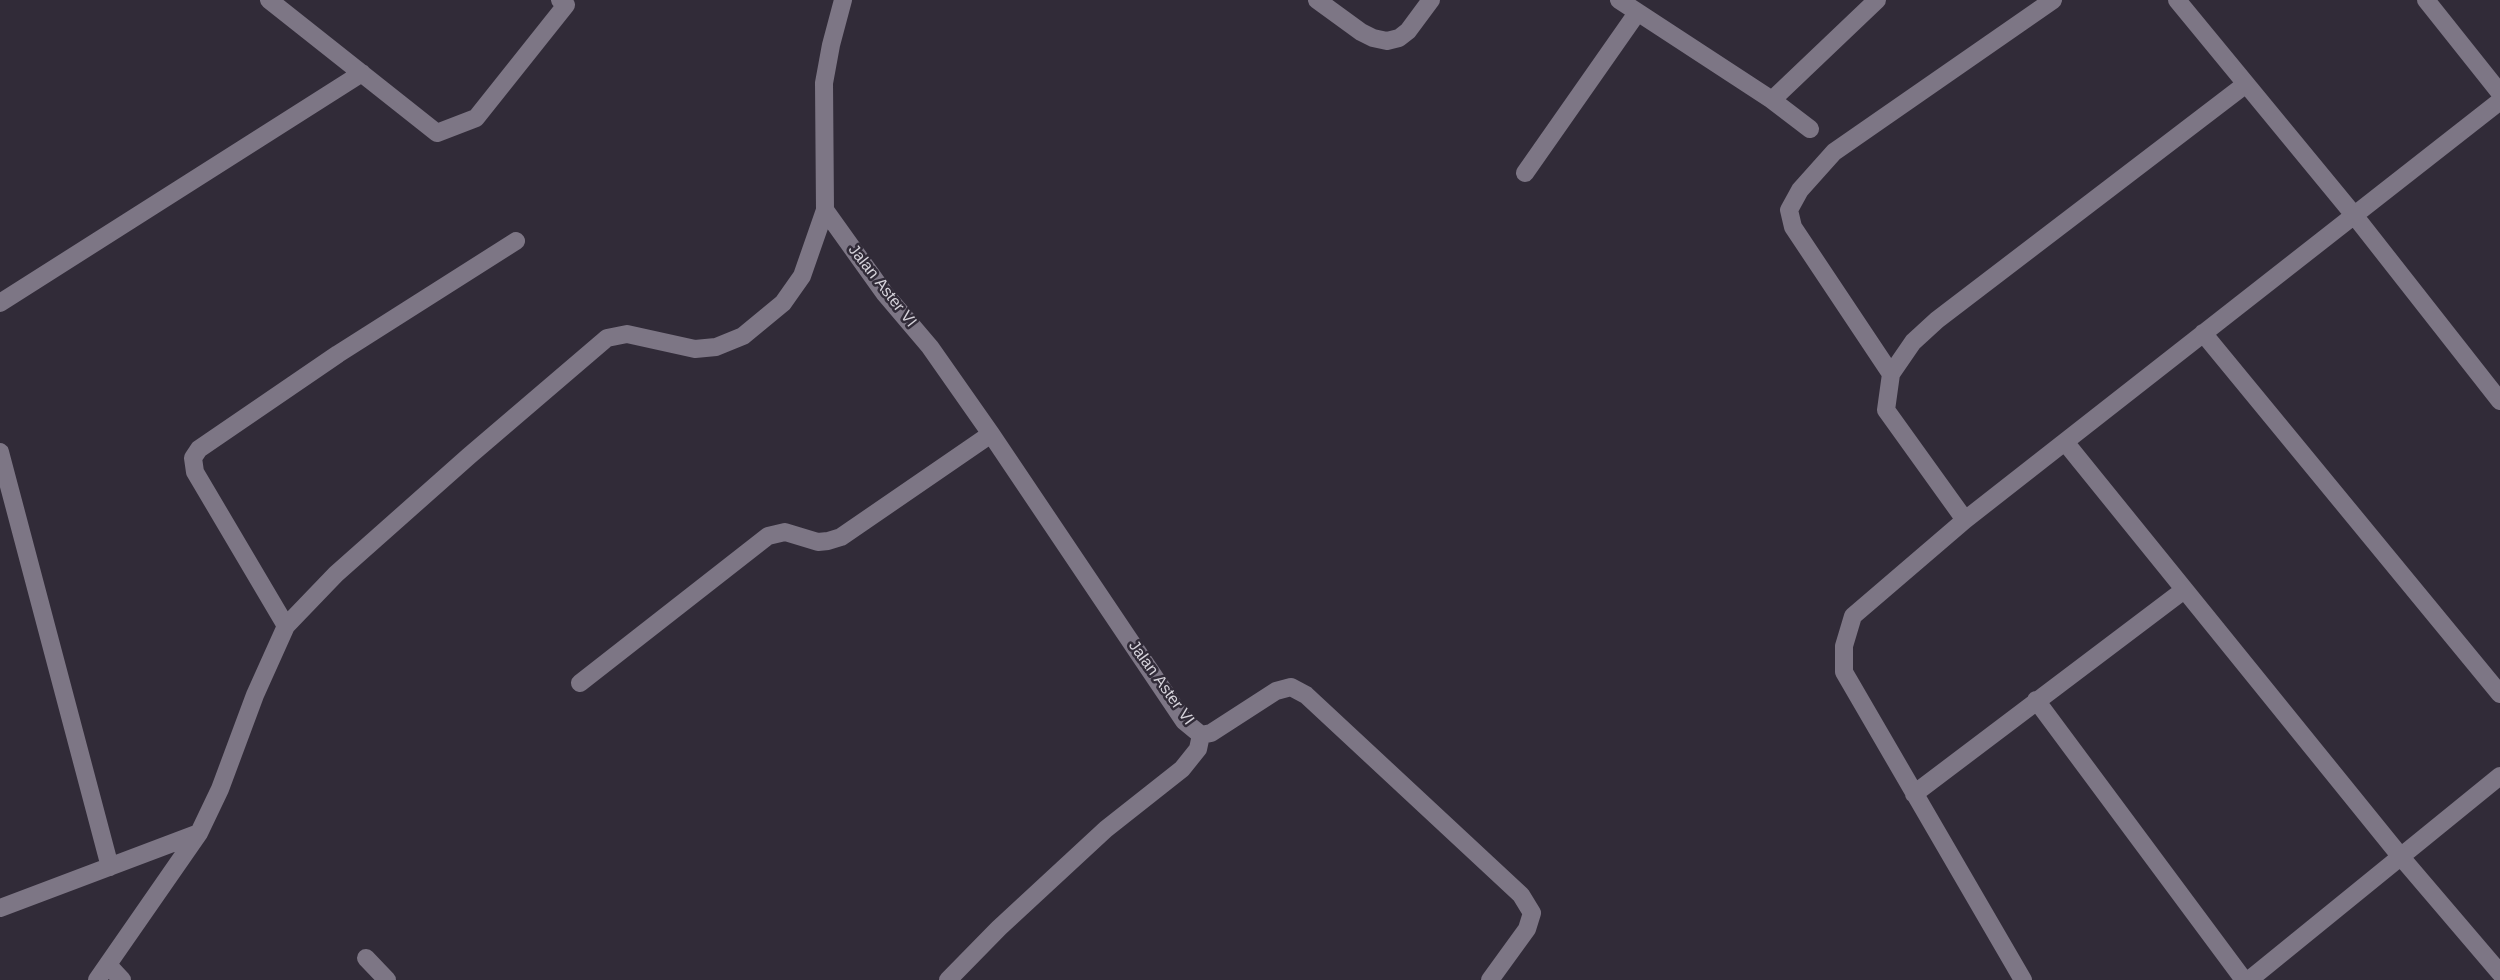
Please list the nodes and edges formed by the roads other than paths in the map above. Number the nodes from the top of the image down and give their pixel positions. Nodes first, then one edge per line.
1 (269, 0) edge
2 (560, 0) edge
3 (843, 0) edge
4 (1317, 0) edge
5 (1431, 0) edge
6 (1619, 0) edge
7 (1877, 0) edge
8 (2053, 0) edge
9 (2177, 0) edge
10 (2426, 0) edge
11 (1637, 13) junction
12 (362, 73) junction
13 (2246, 84) junction
14 (2500, 93) edge
15 (1772, 100) junction
16 (2500, 101) edge
17 (1810, 129) dead end
18 (1525, 173) dead end
19 (825, 210) junction
20 (2354, 215) junction
21 (516, 241) dead end
22 (0, 303) edge
23 (2203, 333) junction
24 (1892, 374) junction
25 (2500, 401) edge
26 (991, 434) junction
27 (2065, 442) junction
28 (0, 452) edge
29 (1965, 520) junction
30 (2184, 590) junction
31 (286, 626) junction
32 (580, 683) dead end
33 (2500, 694) edge
34 (2036, 700) junction
35 (1201, 735) junction
36 (2500, 776) edge
37 (1914, 794) junction
38 (199, 833) junction
39 (2401, 857) junction
40 (110, 867) junction
41 (0, 908) edge
42 (366, 958) dead end
43 (103, 973) edge
44 (2500, 973) edge
45 (122, 980) edge
46 (387, 980) edge
47 (948, 980) edge
48 (1490, 980) edge
49 (2023, 980) edge
50 (2244, 980) edge
51 (2249, 980) edge

1 - 12 street
2 - 12 street
3 - 19 street
4 - 5 street
6 - 11 street
7 - 15 street
8 - 24 street
9 - 13 street
10 - 14 street
11 - 15 street
11 - 18 street
12 - 22 street
13 - 20 street
13 - 24 street
15 - 17 street
16 - 20 street
19 - 26 street, Jalan Aster VI
19 - 31 street
20 - 23 street
20 - 25 street
21 - 31 street
23 - 27 street
23 - 33 street
24 - 29 street
26 - 32 street
26 - 35 street, Jalan Aster VI
27 - 29 street
27 - 30 street
28 - 40 street
29 - 37 street
30 - 34 street
30 - 39 street
31 - 38 street
34 - 37 street
34 - 50 street
35 - 47 street
35 - 48 street, Jalan Aster VI
36 - 39 street
37 - 49 street
38 - 40 street
38 - 43 street
39 - 44 street
39 - 51 street
40 - 41 street
42 - 46 street
43 - 45 street

